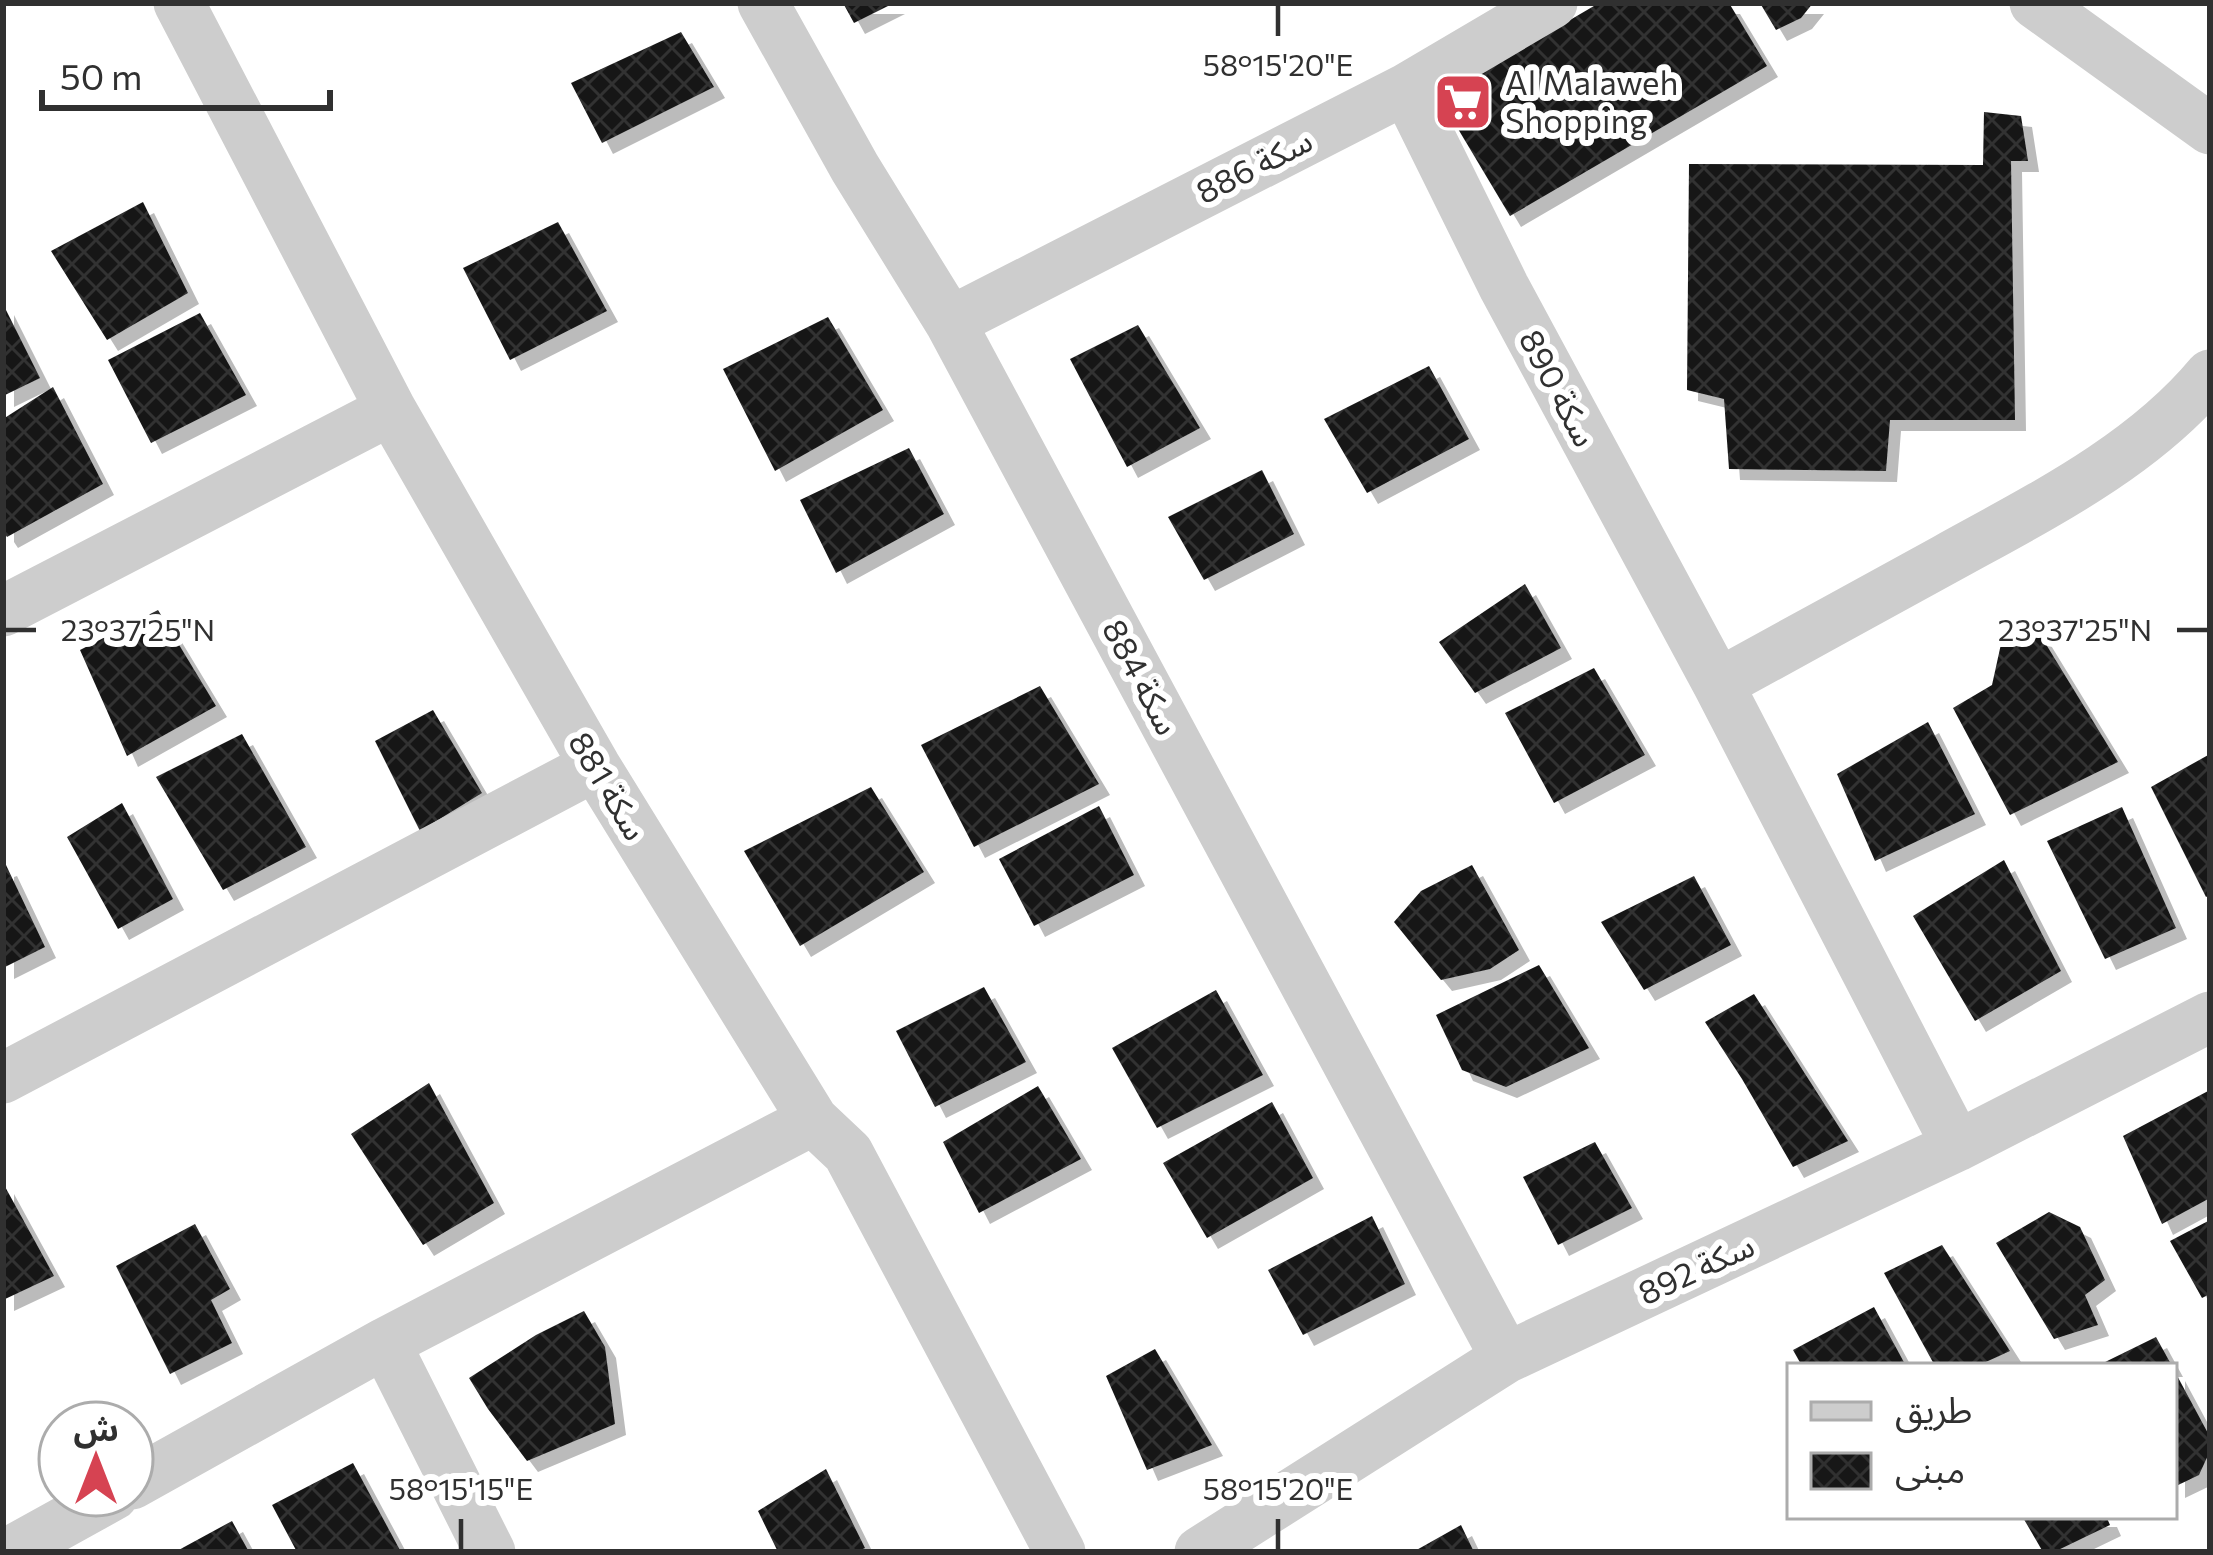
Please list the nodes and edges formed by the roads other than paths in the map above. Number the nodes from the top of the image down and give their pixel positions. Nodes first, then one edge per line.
1 (179, 3) edge
2 (763, 3) edge
3 (1552, 3) edge
4 (2036, 3) edge
5 (1406, 88) junction
6 (2210, 129) edge
7 (950, 322) junction
8 (2210, 375) edge
9 (391, 410) junction
10 (3, 611) edge
11 (1718, 684) junction
12 (595, 766) junction
13 (2210, 1017) edge
14 (3, 1078) edge
15 (813, 1120) junction
16 (1957, 1146) junction
17 (385, 1343) junction
18 (1507, 1358) junction
19 (156, 1471) edge
20 (48, 1519) edge
21 (13, 1532) edge
22 (490, 1552) edge
23 (1060, 1552) edge
24 (1200, 1552) edge

1 - 9 street, سكة 881
2 - 7 street, سكة 884
3 - 5 street, سكة 886
4 - 6 street
5 - 7 street, سكة 886
5 - 11 street, سكة 890
7 - 18 street, سكة 884
8 - 11 street
9 - 10 street
9 - 12 street, سكة 881
11 - 16 street, سكة 890
12 - 14 street
12 - 15 street, سكة 881
13 - 16 street, سكة 892
15 - 17 street
15 - 23 street, سكة 881
16 - 18 street, سكة 892
17 - 19 street
17 - 22 street
18 - 24 street, سكة 892
20 - 21 street

